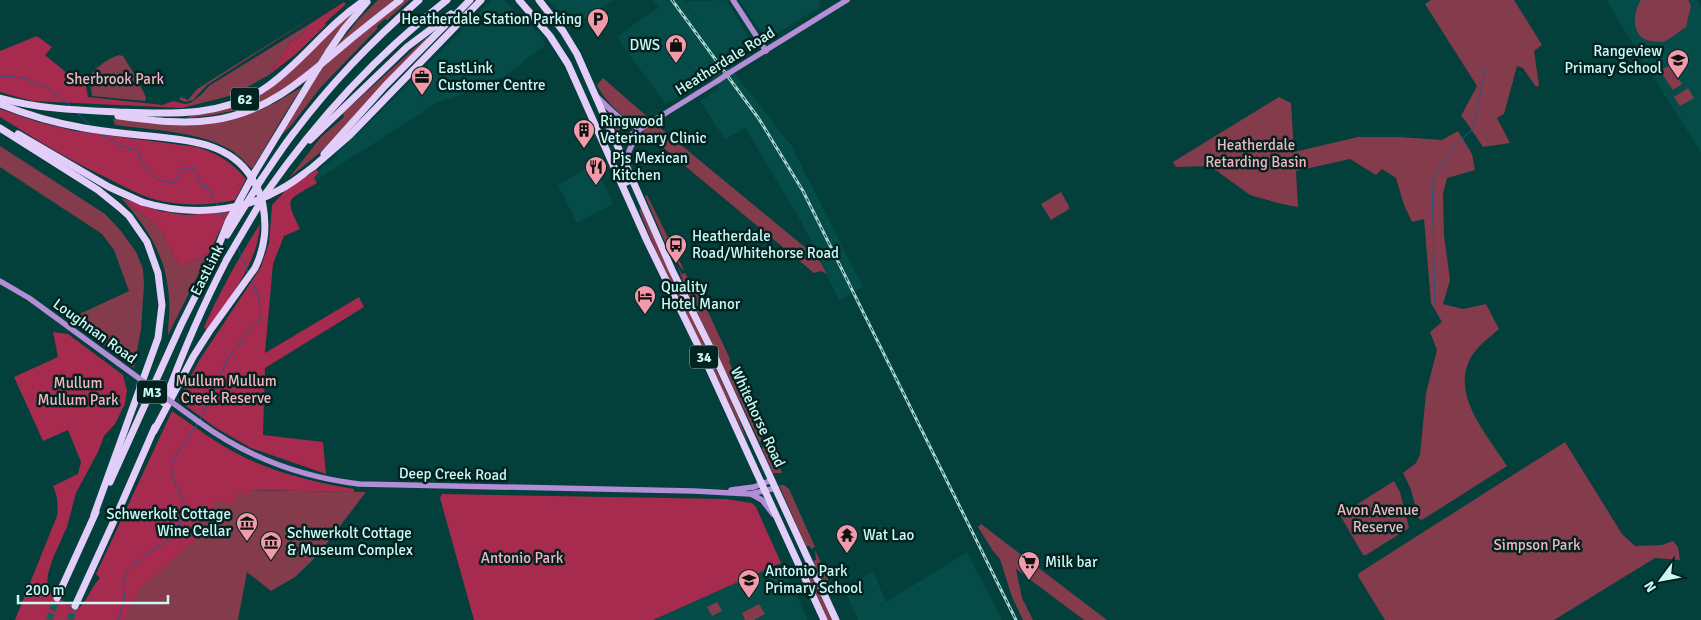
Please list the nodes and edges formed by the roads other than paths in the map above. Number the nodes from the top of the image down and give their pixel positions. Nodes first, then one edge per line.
1 (367, 0) edge
2 (400, 0) edge
3 (419, 0) edge
4 (447, 0) edge
5 (470, 0) edge
6 (481, 0) edge
7 (519, 0) edge
8 (538, 0) edge
9 (733, 0) edge
10 (847, 0) edge
11 (462, 7) junction
12 (766, 51) junction
13 (595, 95) junction
14 (0, 98) edge
15 (0, 104) edge
16 (101, 112) junction
17 (0, 124) edge
18 (0, 128) edge
19 (641, 129) junction
20 (616, 144) junction
21 (607, 151) junction
22 (291, 158) junction
23 (313, 167) junction
24 (626, 167) junction
25 (639, 176) dead end
26 (632, 180) junction
27 (622, 184) junction
28 (217, 252) junction
29 (0, 281) edge
30 (198, 422) joint
31 (154, 431) junction
32 (772, 480) junction
33 (763, 487) junction
34 (776, 488) junction
35 (720, 492) junction
36 (750, 494) junction
37 (94, 515) junction
38 (778, 519) junction
39 (57, 598) tunnel mouth
40 (75, 606) tunnel mouth
41 (824, 620) edge
42 (836, 620) edge

1 - 16 highway, 62
1 - 28 highway, bridge
2 - 16 highway
3 - 28 highway, EastLink / M3, bridge
4 - 22 highway, EastLink / M3
5 - 11 highway
6 - 23 highway
7 - 21 highway, 34
8 - 13 highway, 34
9 - 12 main road
10 - 12 main road, Heatherdale Road
11 - 22 highway
11 - 23 highway
12 - 19 main road, Heatherdale Road, bridge
13 - 19 main road
13 - 20 highway, 34
14 - 16 highway, 62
15 - 31 highway
17 - 23 highway, bridge
18 - 37 highway
19 - 20 main road, Heatherdale Road
19 - 24 main road
20 - 21 highway
20 - 24 highway, Whitehorse Road / 34
21 - 27 highway, Whitehorse Road / 34
22 - 31 highway, EastLink / M3, bridge
24 - 26 highway, Whitehorse Road / 34
25 - 26 highway
26 - 27 highway
26 - 32 highway, Whitehorse Road / 34
27 - 33 highway, Whitehorse Road / 34
28 - 37 highway, EastLink / M3
29 - 30 main road, Loughnan Road, bridge
30 - 35 main road, Deep Creek Road
31 - 40 highway, EastLink / M3
32 - 33 main road, Deep Creek Road
32 - 34 highway, Whitehorse Road / 34
33 - 34 main road, Deep Creek Road
33 - 35 main road, Deep Creek Road
33 - 36 main road, Deep Creek Road
33 - 38 highway, Whitehorse Road / 34
34 - 42 highway, Whitehorse Road / 34
35 - 36 main road, Deep Creek Road
36 - 38 main road
37 - 39 highway, EastLink / M3
38 - 41 highway, Whitehorse Road / 34

